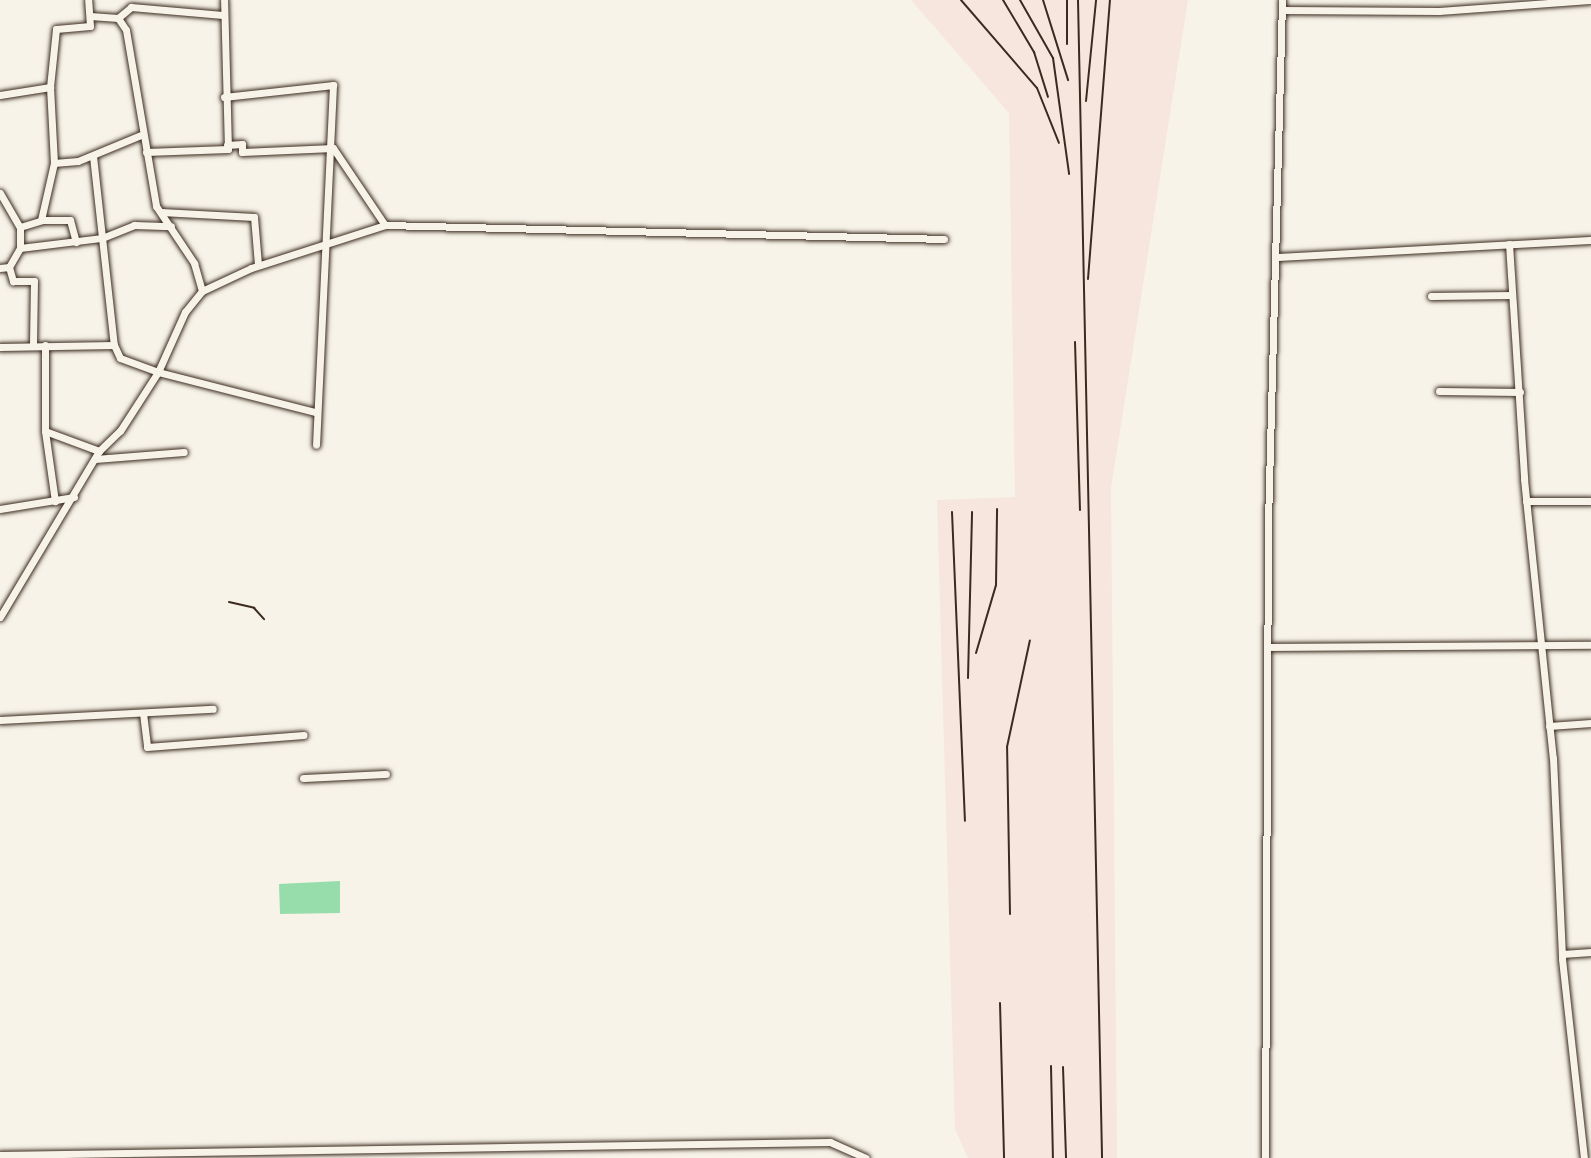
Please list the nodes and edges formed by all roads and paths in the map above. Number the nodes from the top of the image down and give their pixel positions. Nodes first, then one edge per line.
1 (88, 0) edge
2 (224, 0) edge
3 (1282, 0) edge
4 (1590, 0) edge
5 (133, 3) edge
6 (1282, 10) junction
7 (223, 15) junction
8 (90, 16) junction
9 (118, 18) junction
10 (50, 87) junction
11 (0, 94) edge
12 (225, 97) junction
13 (141, 135) junction
14 (227, 145) junction
15 (333, 148) junction
16 (146, 152) junction
17 (93, 156) junction
18 (54, 163) junction
19 (0, 194) edge
20 (160, 212) junction
21 (41, 220) junction
22 (385, 225) junction
23 (171, 226) junction
24 (20, 227) junction
25 (102, 237) junction
26 (944, 239) dead end
27 (1591, 240) edge
28 (76, 242) junction
29 (1509, 244) junction
30 (330, 247) junction
31 (20, 248) junction
32 (1277, 257) junction
33 (258, 265) junction
34 (9, 267) junction
35 (0, 268) edge
36 (202, 291) junction
37 (1512, 295) junction
38 (1431, 296) dead end
39 (45, 345) junction
40 (114, 345) junction
41 (33, 346) junction
42 (0, 347) edge
43 (158, 372) junction
44 (1439, 391) dead end
45 (1520, 392) junction
46 (316, 412) junction
47 (44, 431) junction
48 (316, 445) dead end
49 (184, 452) dead end
50 (97, 455) junction
51 (74, 497) junction
52 (55, 501) junction
53 (1526, 501) junction
54 (1591, 501) edge
55 (0, 509) edge
56 (0, 617) edge
57 (1591, 645) edge
58 (1269, 647) junction
59 (1542, 648) junction
60 (213, 709) dead end
61 (143, 713) junction
62 (0, 720) edge
63 (1591, 723) edge
64 (1549, 726) junction
65 (303, 735) dead end
66 (386, 774) dead end
67 (303, 778) dead end
68 (1591, 952) edge
69 (1562, 954) junction
70 (0, 1155) edge
71 (866, 1158) edge
72 (1265, 1158) edge
73 (1584, 1158) edge

1 - 8 street
2 - 7 street
3 - 6 street
4 - 6 street
5 - 7 street
5 - 9 street
6 - 32 street
7 - 12 street
8 - 9 street
8 - 10 street
9 - 13 street
10 - 11 street
10 - 18 street
12 - 14 street
12 - 15 street
13 - 16 street
13 - 17 street
14 - 15 street
14 - 16 street
15 - 22 street
15 - 30 street
16 - 20 street
17 - 18 street
17 - 25 street
18 - 21 street
19 - 24 street
20 - 23 street
20 - 33 street
21 - 24 street
21 - 28 street
22 - 26 street
22 - 30 street
23 - 25 street
23 - 36 street
24 - 31 street
25 - 28 street
25 - 40 street
27 - 29 street
28 - 31 street
29 - 32 street
29 - 37 street
30 - 33 street
30 - 46 street
31 - 34 street
32 - 58 street
33 - 36 street
34 - 35 street
34 - 41 street
36 - 43 street
37 - 38 street
37 - 45 street
39 - 40 street
39 - 41 street
39 - 47 street
40 - 43 street
41 - 42 street
43 - 46 street
43 - 50 street
44 - 45 street
45 - 53 street
46 - 48 street
47 - 50 street
47 - 52 street
49 - 50 street
50 - 51 street
51 - 52 street
51 - 56 street
52 - 55 street
53 - 54 street
53 - 59 street
57 - 59 street
58 - 59 street
58 - 72 street
59 - 64 street
60 - 61 street
61 - 62 street
61 - 65 street
63 - 64 street
64 - 69 street
66 - 67 street
68 - 69 street
69 - 73 street
70 - 71 street

